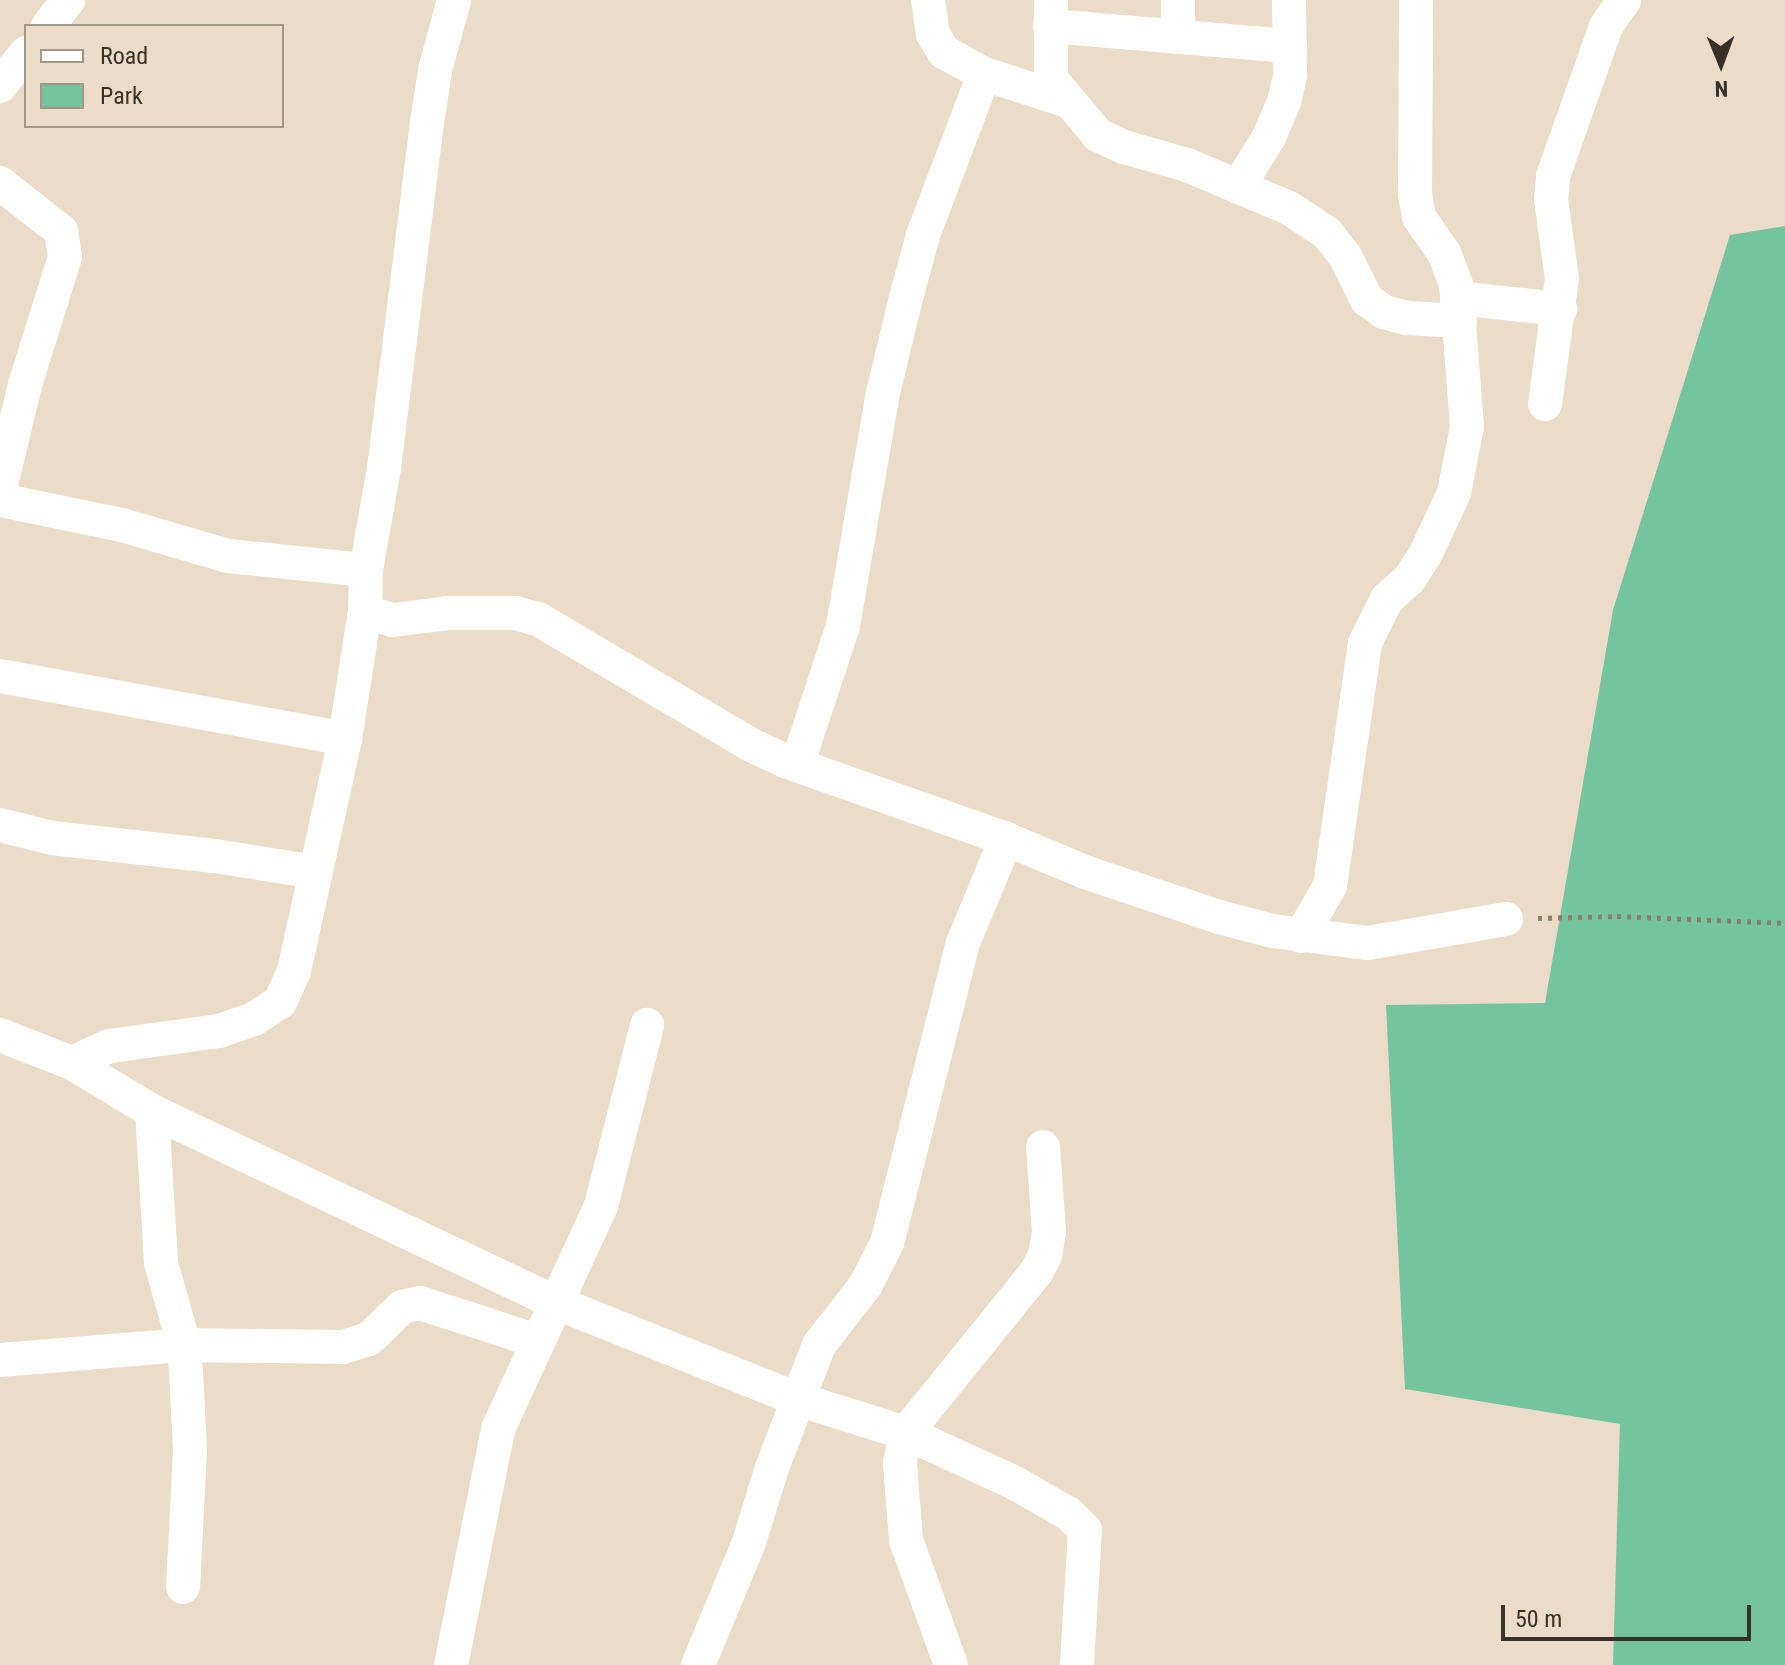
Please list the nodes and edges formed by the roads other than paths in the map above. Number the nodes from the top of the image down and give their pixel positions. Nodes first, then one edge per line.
1 (68, 0) edge
2 (454, 0) edge
3 (928, 0) edge
4 (1178, 0) edge
5 (1289, 0) edge
6 (1416, 0) edge
7 (1624, 0) edge
8 (1050, 13) edge
9 (50, 24) edge
10 (1178, 37) junction
11 (1290, 46) junction
12 (24, 56) edge
13 (984, 74) junction
14 (0, 86) edge
15 (1065, 100) junction
16 (0, 183) edge
17 (1238, 187) junction
18 (1458, 309) junction
19 (1560, 309) junction
20 (1545, 404) dead end
21 (0, 488) edge
22 (0, 500) edge
23 (366, 570) junction
24 (365, 612) junction
25 (0, 676) edge
26 (345, 739) junction
27 (797, 765) junction
28 (0, 825) edge
29 (1006, 839) junction
30 (316, 872) junction
31 (1506, 919) road end
32 (1301, 936) junction
33 (647, 1025) dead end
34 (0, 1035) edge
35 (72, 1063) junction
36 (152, 1111) junction
37 (1043, 1147) dead end
38 (557, 1303) junction
39 (537, 1341) junction
40 (184, 1345) junction
41 (0, 1360) edge
42 (797, 1399) junction
43 (906, 1433) junction
44 (183, 1587) dead end
45 (451, 1665) edge
46 (698, 1665) edge
47 (951, 1665) edge
48 (1077, 1665) edge

1 - 9 street
2 - 23 street
3 - 13 street
4 - 10 street
5 - 11 street
6 - 18 street
7 - 19 street
8 - 10 street
8 - 15 street
10 - 11 street
11 - 17 street
12 - 14 street
13 - 15 street
13 - 27 street
15 - 17 street
16 - 21 street
17 - 18 street
18 - 19 street
18 - 32 street
19 - 20 street
22 - 23 street
23 - 24 street
24 - 26 street
24 - 27 street
25 - 26 street
26 - 30 street
27 - 29 street
28 - 30 street
29 - 32 street
29 - 42 street
30 - 35 street
31 - 32 street
33 - 38 street
34 - 35 street
35 - 36 street
36 - 38 street
36 - 40 street
37 - 43 street
38 - 39 street
38 - 42 street
39 - 40 street
39 - 45 street
40 - 41 street
40 - 44 street
42 - 43 street
42 - 46 street
43 - 47 street
43 - 48 street

